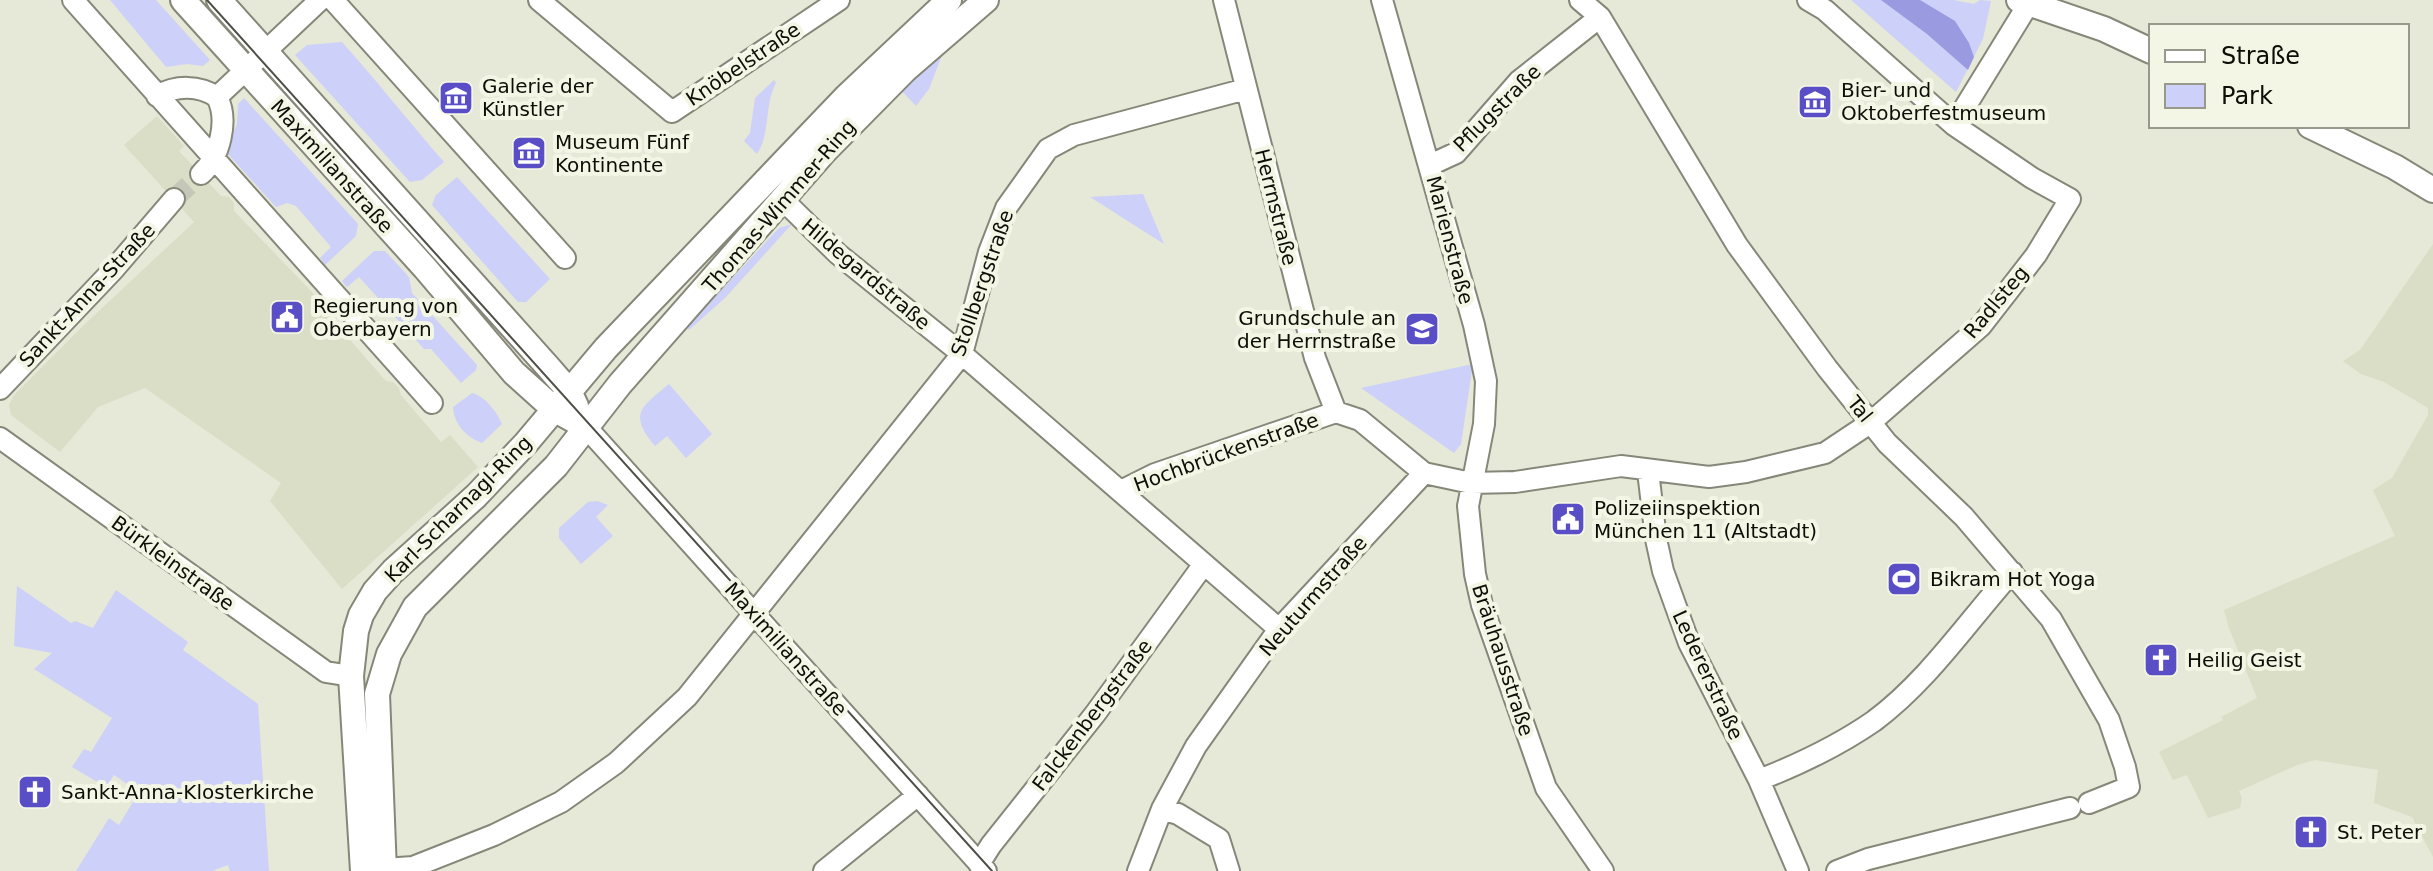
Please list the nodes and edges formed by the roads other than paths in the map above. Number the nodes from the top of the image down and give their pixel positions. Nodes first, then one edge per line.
1 (73, 0) edge
2 (183, 0) edge
3 (219, 0) edge
4 (320, 0) edge
5 (333, 0) edge
6 (539, 0) edge
7 (839, 0) edge
8 (949, 0) edge
9 (986, 0) edge
10 (1224, 0) edge
11 (1382, 0) edge
12 (1580, 0) edge
13 (1808, 0) edge
14 (2066, 0) edge
15 (2024, 1) edge
16 (1602, 9) edge
17 (2104, 29) junction
18 (2149, 50) edge
19 (255, 61) junction
20 (1246, 89) junction
21 (157, 96) junction
22 (217, 97) junction
23 (1954, 125) junction
24 (2314, 128) edge
25 (1430, 165) junction
26 (207, 166) junction
27 (2433, 190) edge
28 (174, 199) tunnel mouth
29 (782, 199) junction
30 (565, 258) dead end
31 (688, 263) junction
32 (703, 292) junction
33 (962, 354) junction
34 (0, 389) edge
35 (561, 400) junction
36 (432, 403) dead end
37 (1336, 412) junction
38 (1870, 423) junction
39 (586, 427) junction
40 (0, 438) edge
41 (1648, 471) junction
42 (1424, 473) junction
43 (1471, 483) junction
44 (1121, 491) junction
45 (1204, 564) junction
46 (2012, 572) junction
47 (753, 613) junction
48 (361, 615) junction
49 (1279, 629) junction
50 (400, 630) junction
51 (351, 676) junction
52 (1759, 780) junction
53 (918, 795) junction
54 (1162, 809) junction
55 (982, 867) edge
56 (1221, 869) edge
57 (377, 870) edge
58 (824, 871) edge
59 (1138, 871) edge
60 (1603, 871) edge
61 (1798, 871) edge
62 (1837, 871) edge

1 - 21 street
2 - 19 main road, Maximilianstraße
3 - 19 main road, Maximilianstraße
4 - 19 street
5 - 30 street
6 - 7 street, Knöbelstraße
8 - 31 main road, Thomas-Wimmer-Ring
9 - 29 main road, Thomas-Wimmer-Ring
10 - 20 street, Herrnstraße
11 - 25 street, Marienstraße
12 - 16 street, Tal
13 - 23 street
14 - 17 main road
15 - 17 main road
15 - 23 street
16 - 25 street, Pflugstraße
16 - 38 street, Tal
17 - 18 main road
19 - 22 street
19 - 35 main road, Maximilianstraße
20 - 33 street, Stollbergstraße
20 - 37 street, Herrnstraße
21 - 22 street
21 - 26 street
22 - 26 street
23 - 38 street, Radlsteg
24 - 27 main road
25 - 43 street, Marienstraße
26 - 36 street
28 - 34 street, Sankt-Anna-Straße
29 - 32 main road, Thomas-Wimmer-Ring
29 - 33 street, Hildegardstraße
31 - 32 main road
31 - 35 main road, Thomas-Wimmer-Ring
32 - 39 main road, Thomas-Wimmer-Ring
33 - 44 street, Hildegardstraße
33 - 47 street, Stollbergstraße
35 - 39 main road, Maximilianstraße
35 - 48 main road, Karl-Scharnagl-Ring
37 - 42 street, Hochbrückenstraße
37 - 44 street, Hochbrückenstraße
38 - 41 street, Hochbrückenstraße
38 - 46 street, Tal
39 - 47 street, Maximilianstraße
39 - 50 main road, Karl-Scharnagl-Ring
40 - 51 street, Bürkleinstraße
41 - 43 street, Hochbrückenstraße
41 - 52 street, Ledererstraße
42 - 43 street, Hochbrückenstraße
42 - 49 street, Neuturmstraße
43 - 60 street, Bräuhausstraße
44 - 45 street, Hildegardstraße
45 - 49 street, Hildegardstraße
45 - 55 street, Falckenbergstraße
46 - 52 street
46 - 62 street, Tal
47 - 53 street, Maximilianstraße
47 - 57 street, Stollbergstraße
48 - 50 main road
48 - 51 main road, Karl-Scharnagl-Ring
49 - 54 street, Neuturmstraße
50 - 57 main road, Karl-Scharnagl-Ring
51 - 57 main road, Karl-Scharnagl-Ring
52 - 61 street, Ledererstraße
53 - 55 street, Maximilianstraße
53 - 58 street
54 - 56 street
54 - 59 street, Neuturmstraße

